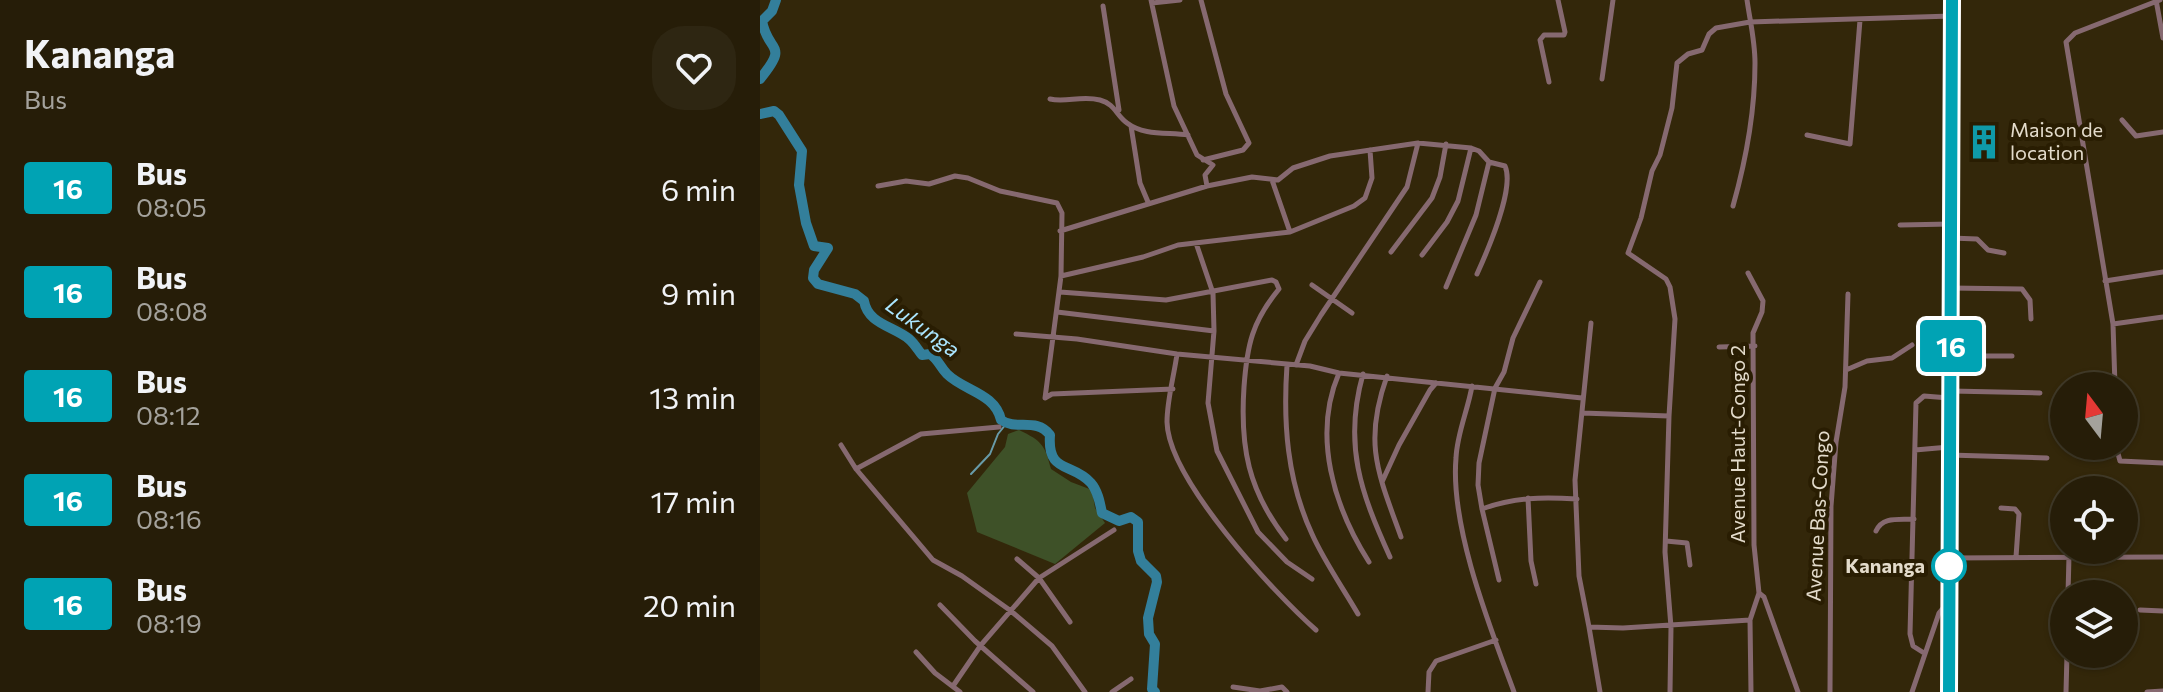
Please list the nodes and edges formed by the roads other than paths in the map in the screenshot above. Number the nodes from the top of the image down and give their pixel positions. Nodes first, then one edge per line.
1 (1180, 0) edge
2 (1201, 0) edge
3 (1558, 0) edge
4 (1613, 0) edge
5 (1747, 0) edge
6 (1952, 0) edge
7 (2158, 0) edge
8 (1152, 2) edge
9 (1103, 6) dead end
10 (1953, 16) junction
11 (1860, 20) junction
12 (1750, 22) junction
13 (2163, 38) edge
14 (1602, 79) dead end
15 (1549, 82) dead end
16 (1050, 99) dead end
17 (1119, 111) junction
18 (2122, 120) dead end
19 (1131, 125) junction
20 (2163, 132) edge
21 (1807, 135) dead end
22 (1189, 136) junction
23 (1418, 143) junction
24 (1446, 144) junction
25 (1471, 148) junction
26 (1370, 150) junction
27 (1203, 160) junction
28 (1489, 162) junction
29 (1272, 180) junction
30 (878, 186) dead end
31 (1207, 186) junction
32 (1148, 202) junction
33 (1733, 206) dead end
34 (1951, 224) junction
35 (1900, 225) dead end
36 (1060, 231) junction
37 (1290, 232) junction
38 (1950, 238) junction
39 (1196, 243) junction
40 (1391, 252) dead end
41 (2004, 253) dead end
42 (1422, 255) dead end
43 (2163, 272) edge
44 (1748, 273) dead end
45 (1477, 274) dead end
46 (1061, 276) junction
47 (2105, 281) junction
48 (1540, 282) dead end
49 (1312, 285) dead end
50 (1446, 287) dead end
51 (1950, 288) junction
52 (1060, 292) junction
53 (1213, 293) junction
54 (1848, 294) dead end
55 (1332, 298) junction
56 (1057, 312) junction
57 (1352, 313) dead end
58 (2163, 317) edge
59 (2031, 319) dead end
60 (1591, 323) dead end
61 (2113, 324) junction
62 (1214, 331) junction
63 (1016, 334) dead end
64 (1054, 336) junction
65 (1912, 345) dead end
66 (1755, 346) junction
67 (1719, 347) dead end
68 (1177, 354) junction
69 (1951, 356) junction
70 (2012, 356) dead end
71 (1212, 358) junction
72 (1246, 362) junction
73 (1287, 365) junction
74 (1296, 365) junction
75 (1846, 370) junction
76 (2115, 372) edge
77 (1339, 373) junction
78 (1363, 374) junction
79 (1387, 376) junction
80 (1437, 383) junction
81 (1472, 386) junction
82 (1495, 388) junction
83 (1173, 389) junction
84 (2040, 393) dead end
85 (1949, 395) junction
86 (1582, 398) junction
87 (1582, 413) junction
88 (1669, 416) junction
89 (999, 427) dead end
90 (841, 445) dead end
91 (1915, 450) junction
92 (1949, 451) junction
93 (2047, 458) dead end
94 (2120, 460) edge
95 (2163, 463) edge
96 (856, 469) junction
97 (1382, 482) junction
98 (1528, 498) junction
99 (1577, 499) junction
100 (2001, 508) dead end
101 (1482, 509) junction
102 (1914, 519) junction
103 (1114, 530) dead end
104 (1876, 531) dead end
105 (1401, 537) dead end
106 (1286, 539) dead end
107 (1666, 541) junction
108 (2050, 556) edge
109 (1390, 557) dead end
110 (2016, 557) junction
111 (2138, 557) edge
112 (2163, 557) edge
113 (1949, 558) junction
114 (1017, 559) dead end
115 (1369, 562) dead end
116 (1690, 565) dead end
117 (1039, 578) junction
118 (1312, 579) dead end
119 (1499, 580) dead end
120 (1536, 584) dead end
121 (1759, 593) junction
122 (1950, 600) junction
123 (940, 605) dead end
124 (2140, 610) dead end
125 (1011, 611) junction
126 (2163, 611) edge
127 (1358, 614) dead end
128 (1750, 620) junction
129 (1070, 622) dead end
130 (1670, 623) junction
131 (1589, 627) junction
132 (1316, 630) dead end
133 (1496, 640) junction
134 (981, 645) junction
135 (916, 652) dead end
136 (1924, 653) junction
137 (2067, 668) edge
138 (1131, 679) dead end
139 (953, 686) junction
140 (1233, 687) dead end
141 (2163, 691) edge
142 (960, 692) edge
143 (1033, 692) edge
144 (1085, 692) edge
145 (1112, 692) edge
146 (1287, 692) edge
147 (1428, 692) edge
148 (1514, 692) edge
149 (1600, 692) edge
150 (1670, 692) edge
151 (1751, 692) edge
152 (1798, 692) edge
153 (1830, 692) edge
154 (1912, 692) edge
155 (1949, 692) edge
156 (2066, 692) edge
157 (2147, 692) edge

1 - 8 street
2 - 27 street
3 - 15 street
4 - 14 street
5 - 12 street
6 - 10 main road
7 - 13 street
7 - 47 street
8 - 22 street
9 - 17 street
10 - 11 street
10 - 34 main road
11 - 12 street
11 - 21 street
12 - 33 street
12 - 88 street
16 - 17 street
17 - 19 street
18 - 20 street
19 - 22 street
19 - 32 street
22 - 27 street
23 - 24 street
23 - 26 street
23 - 55 street
24 - 25 street
24 - 40 street
25 - 28 street
25 - 42 street
26 - 29 street
26 - 37 street
27 - 31 street
28 - 45 street
28 - 50 street
29 - 31 street
29 - 37 street
30 - 36 street
31 - 32 street
32 - 36 street
34 - 35 street
34 - 38 main road
36 - 46 street
37 - 39 street
38 - 41 street
38 - 51 main road
39 - 46 street
39 - 53 street
43 - 47 street
44 - 66 street, Avenue Haut-Congo 2
46 - 52 street
47 - 61 street
48 - 82 street
49 - 55 street
51 - 59 street
51 - 69 main road
52 - 53 street
52 - 56 street
53 - 62 street
53 - 72 street
54 - 75 street, Avenue Bas-Congo
55 - 57 street
55 - 74 street
56 - 62 street
56 - 64 street
58 - 61 street
60 - 86 street
61 - 76 street
62 - 71 street
63 - 64 street
64 - 68 street
64 - 83 street
65 - 75 street
66 - 67 street
66 - 121 street, Avenue Haut-Congo 2
68 - 71 street
68 - 83 street
69 - 70 street
69 - 85 main road
71 - 72 street
71 - 118 street
72 - 73 street
72 - 106 street
73 - 74 street
73 - 127 street
74 - 77 street
75 - 153 street, Avenue Bas-Congo
77 - 78 street
77 - 115 street
78 - 79 street
78 - 109 street
79 - 80 street
79 - 97 street
80 - 81 street
80 - 97 street
81 - 82 street
81 - 133 street
82 - 86 street
82 - 101 street
83 - 132 street
84 - 85 street
85 - 91 street
85 - 92 main road
86 - 87 street
87 - 88 street
87 - 99 street
88 - 107 street
89 - 96 street
90 - 96 street
91 - 92 street
91 - 102 street
92 - 93 street
92 - 113 main road
94 - 95 street
96 - 125 street
97 - 105 street
98 - 99 street
98 - 101 street
98 - 120 street
99 - 131 street
100 - 110 street
101 - 119 street
102 - 104 street
102 - 136 street
103 - 117 street
107 - 116 street
107 - 130 street
108 - 110 street
110 - 113 street
111 - 112 street
113 - 122 main road
114 - 117 street
117 - 125 street
117 - 129 street
121 - 128 street, Avenue Haut-Congo 2
121 - 152 street
122 - 136 street
122 - 155 main road
123 - 134 street
124 - 126 street
125 - 134 street
125 - 144 street
128 - 130 street
128 - 151 street, Avenue Haut-Congo 2
130 - 131 street
130 - 150 street
131 - 149 street
133 - 147 street
133 - 148 street
134 - 139 street
134 - 143 street
135 - 139 street
136 - 154 street
137 - 156 street
138 - 145 street
139 - 142 street
140 - 146 street
141 - 157 street

